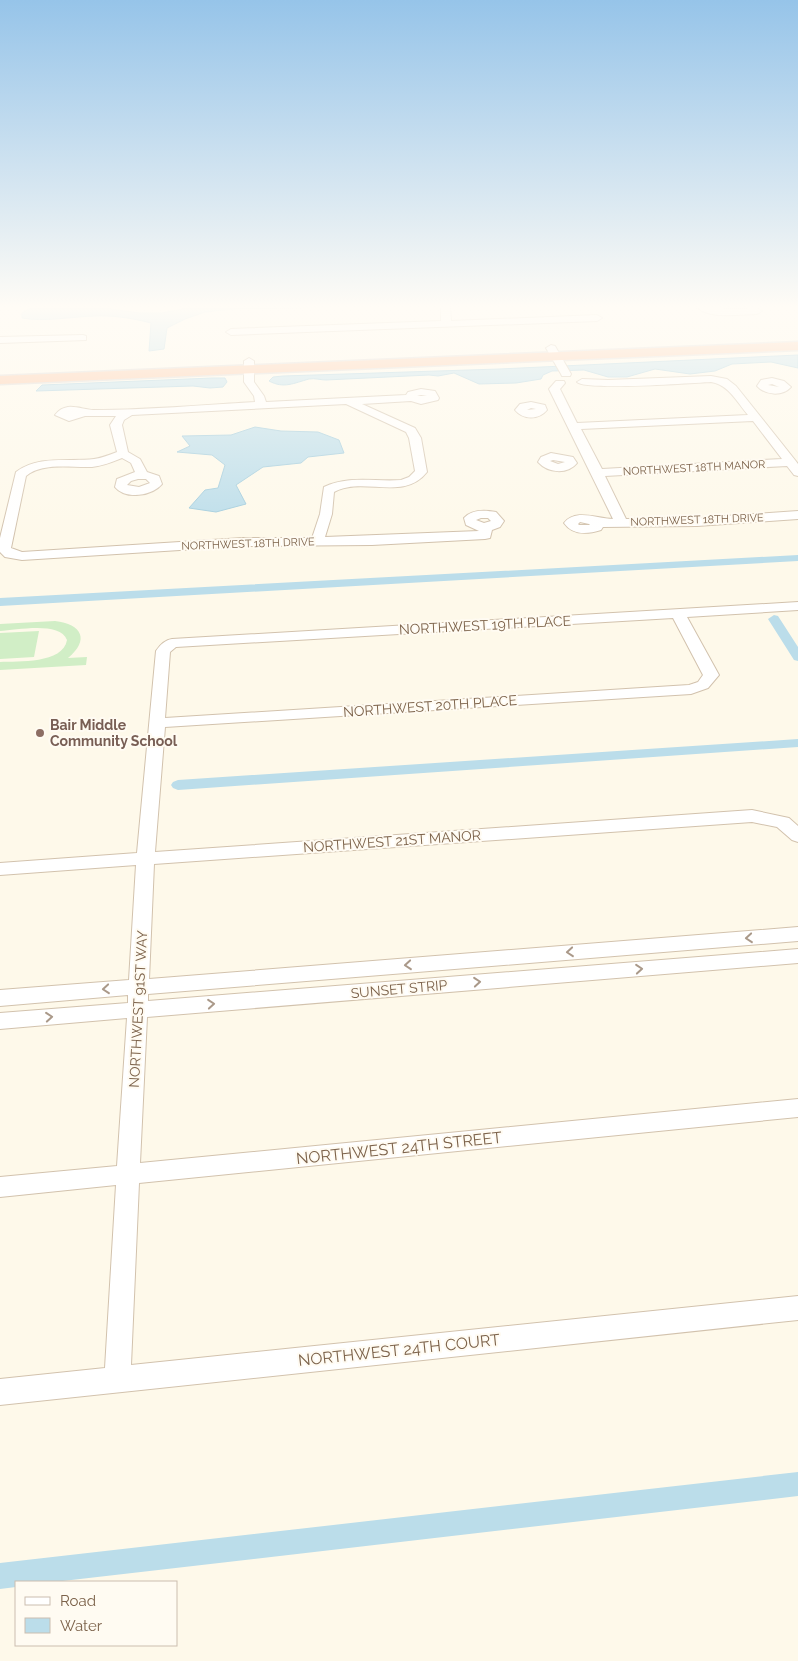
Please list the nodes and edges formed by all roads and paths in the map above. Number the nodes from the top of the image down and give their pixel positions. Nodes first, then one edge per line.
1 (250, 384) edge
2 (555, 384) edge
3 (724, 384) edge
4 (728, 385) junction
5 (763, 387) dead end
6 (411, 398) dead end
7 (347, 401) junction
8 (261, 405) junction
9 (564, 408) junction
10 (542, 409) dead end
11 (82, 413) dead end
12 (127, 414) junction
13 (756, 418) junction
14 (574, 426) junction
15 (123, 454) junction
16 (591, 460) junction
17 (571, 461) dead end
18 (794, 467) edge
19 (598, 473) junction
20 (142, 475) dead end
21 (798, 515) edge
22 (597, 522) dead end
23 (620, 522) junction
24 (486, 531) dead end
25 (317, 541) junction
26 (798, 606) edge
27 (678, 614) junction
28 (172, 643) joint
29 (157, 723) junction
30 (798, 836) edge
31 (146, 858) junction
32 (0, 869) edge
33 (798, 934) edge
34 (798, 956) edge
35 (139, 986) junction
36 (0, 998) edge
37 (138, 1010) junction
38 (0, 1021) edge
39 (798, 1108) edge
40 (129, 1175) junction
41 (0, 1187) edge
42 (798, 1308) edge
43 (117, 1380) junction
44 (0, 1392) edge

1 - 8 street
2 - 9 street
3 - 4 street
4 - 5 street
4 - 13 street
6 - 7 street
7 - 8 street
7 - 25 street
8 - 12 street
9 - 10 street
9 - 14 street
11 - 12 street
12 - 15 street
13 - 14 street
13 - 18 street
14 - 16 street
15 - 20 street
15 - 25 street, NORTHWEST 18TH DRIVE
16 - 17 street
16 - 19 street
18 - 19 street, NORTHWEST 18TH MANOR
19 - 23 street
21 - 23 street, NORTHWEST 18TH DRIVE
22 - 23 street, NORTHWEST 18TH DRIVE
24 - 25 street, NORTHWEST 18TH DRIVE
26 - 27 street, NORTHWEST 19TH PLACE
27 - 28 street, NORTHWEST 19TH PLACE
27 - 29 street, NORTHWEST 20TH PLACE
28 - 29 street, NORTHWEST 91ST WAY
29 - 31 street, NORTHWEST 91ST WAY
30 - 31 street, NORTHWEST 21ST MANOR
31 - 32 street, NORTHWEST 21ST MANOR
31 - 35 street, NORTHWEST 91ST WAY
33 -> 35 street, SUNSET STRIP
37 -> 34 street, SUNSET STRIP
35 -> 36 street, SUNSET STRIP
35 - 37 street, NORTHWEST 91ST WAY
38 -> 37 street, SUNSET STRIP
37 - 40 street, NORTHWEST 91ST WAY
39 - 40 street, NORTHWEST 24TH STREET
40 - 41 street, NORTHWEST 24TH STREET
40 - 43 street, NORTHWEST 91ST WAY
42 - 43 street, NORTHWEST 24TH COURT
43 - 44 street, NORTHWEST 24TH COURT

